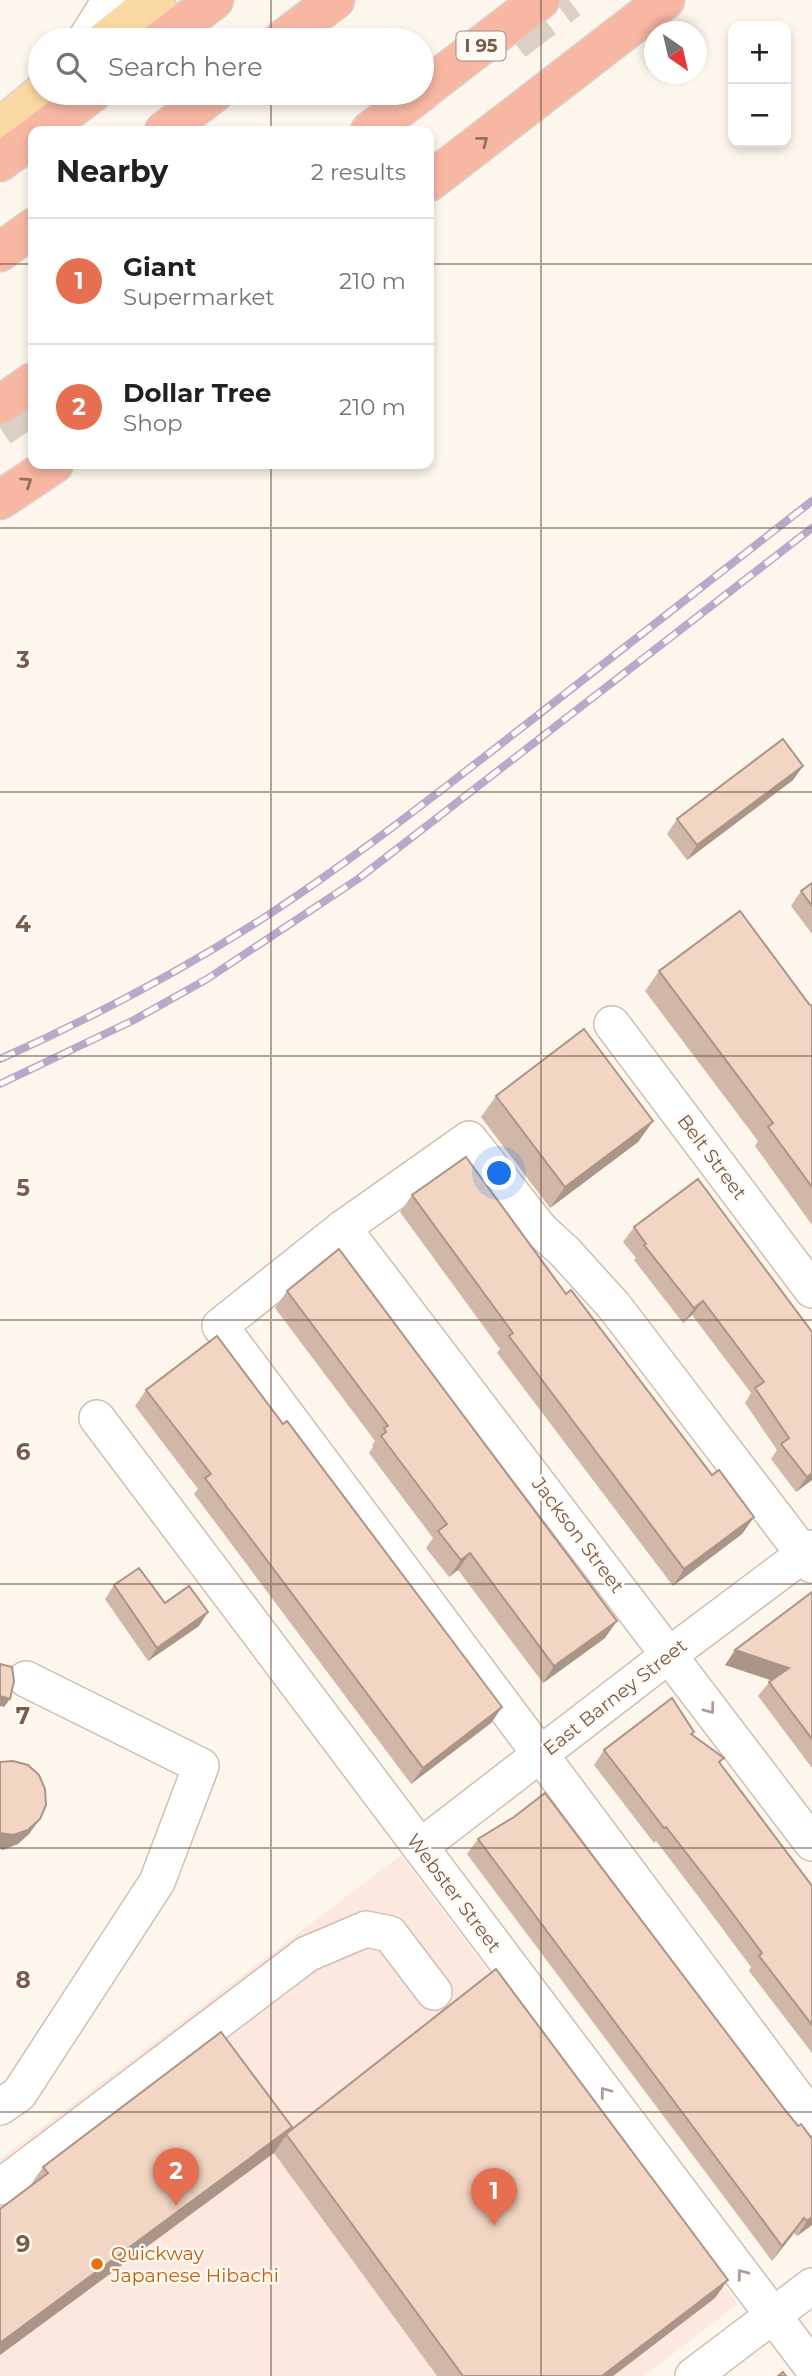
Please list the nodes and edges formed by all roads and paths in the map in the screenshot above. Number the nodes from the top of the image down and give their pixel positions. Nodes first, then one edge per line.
1 (110, 0) edge
2 (156, 0) edge
3 (214, 0) edge
4 (335, 0) edge
5 (540, 0) edge
6 (665, 0) edge
7 (92, 28) edge
8 (121, 28) edge
9 (177, 28) edge
10 (298, 28) edge
11 (434, 82) edge
12 (28, 105) edge
13 (76, 105) edge
14 (198, 105) edge
15 (404, 105) edge
16 (49, 126) edge
17 (171, 126) edge
18 (377, 126) edge
19 (0, 128) edge
20 (28, 142) edge
21 (0, 162) edge
22 (434, 178) edge
23 (28, 232) edge
24 (0, 252) edge
25 (28, 385) edge
26 (0, 405) edge
27 (46, 469) edge
28 (0, 500) edge
29 (612, 1024) dead end
30 (343, 1227) junction
31 (812, 1290) edge
32 (97, 1418) dead end
33 (810, 1556) edge
34 (669, 1655) junction
35 (26, 1679) dead end
36 (540, 1754) junction
37 (812, 1843) edge
38 (420, 1847) junction
39 (434, 1992) dead end
40 (0, 2107) edge
41 (812, 2118) edge
42 (0, 2186) edge
43 (812, 2286) edge
44 (773, 2315) junction
45 (812, 2367) edge
46 (693, 2376) edge

1 - 7 street
2 - 8 main road
3 - 9 highway
4 - 10 highway
5 - 11 highway, I 95
22 -> 6 highway
12 - 19 main road
13 - 16 highway
14 - 17 highway
15 - 18 highway, I 95
20 - 21 highway
23 - 24 highway
25 - 26 highway
28 -> 27 highway
29 - 31 street, Belt Street
30 - 33 street
30 - 34 street, Jackson Street
30 - 36 street
32 - 38 street, Webster Street
33 - 34 street, East Barney Street
34 - 36 street, East Barney Street
34 -> 37 street, Jackson Street
35 - 40 street
36 - 38 street, East Barney Street
36 - 41 street
44 -> 38 street, Webster Street
39 - 42 street
43 - 44 street
44 - 45 street, Webster Street
44 - 46 street

